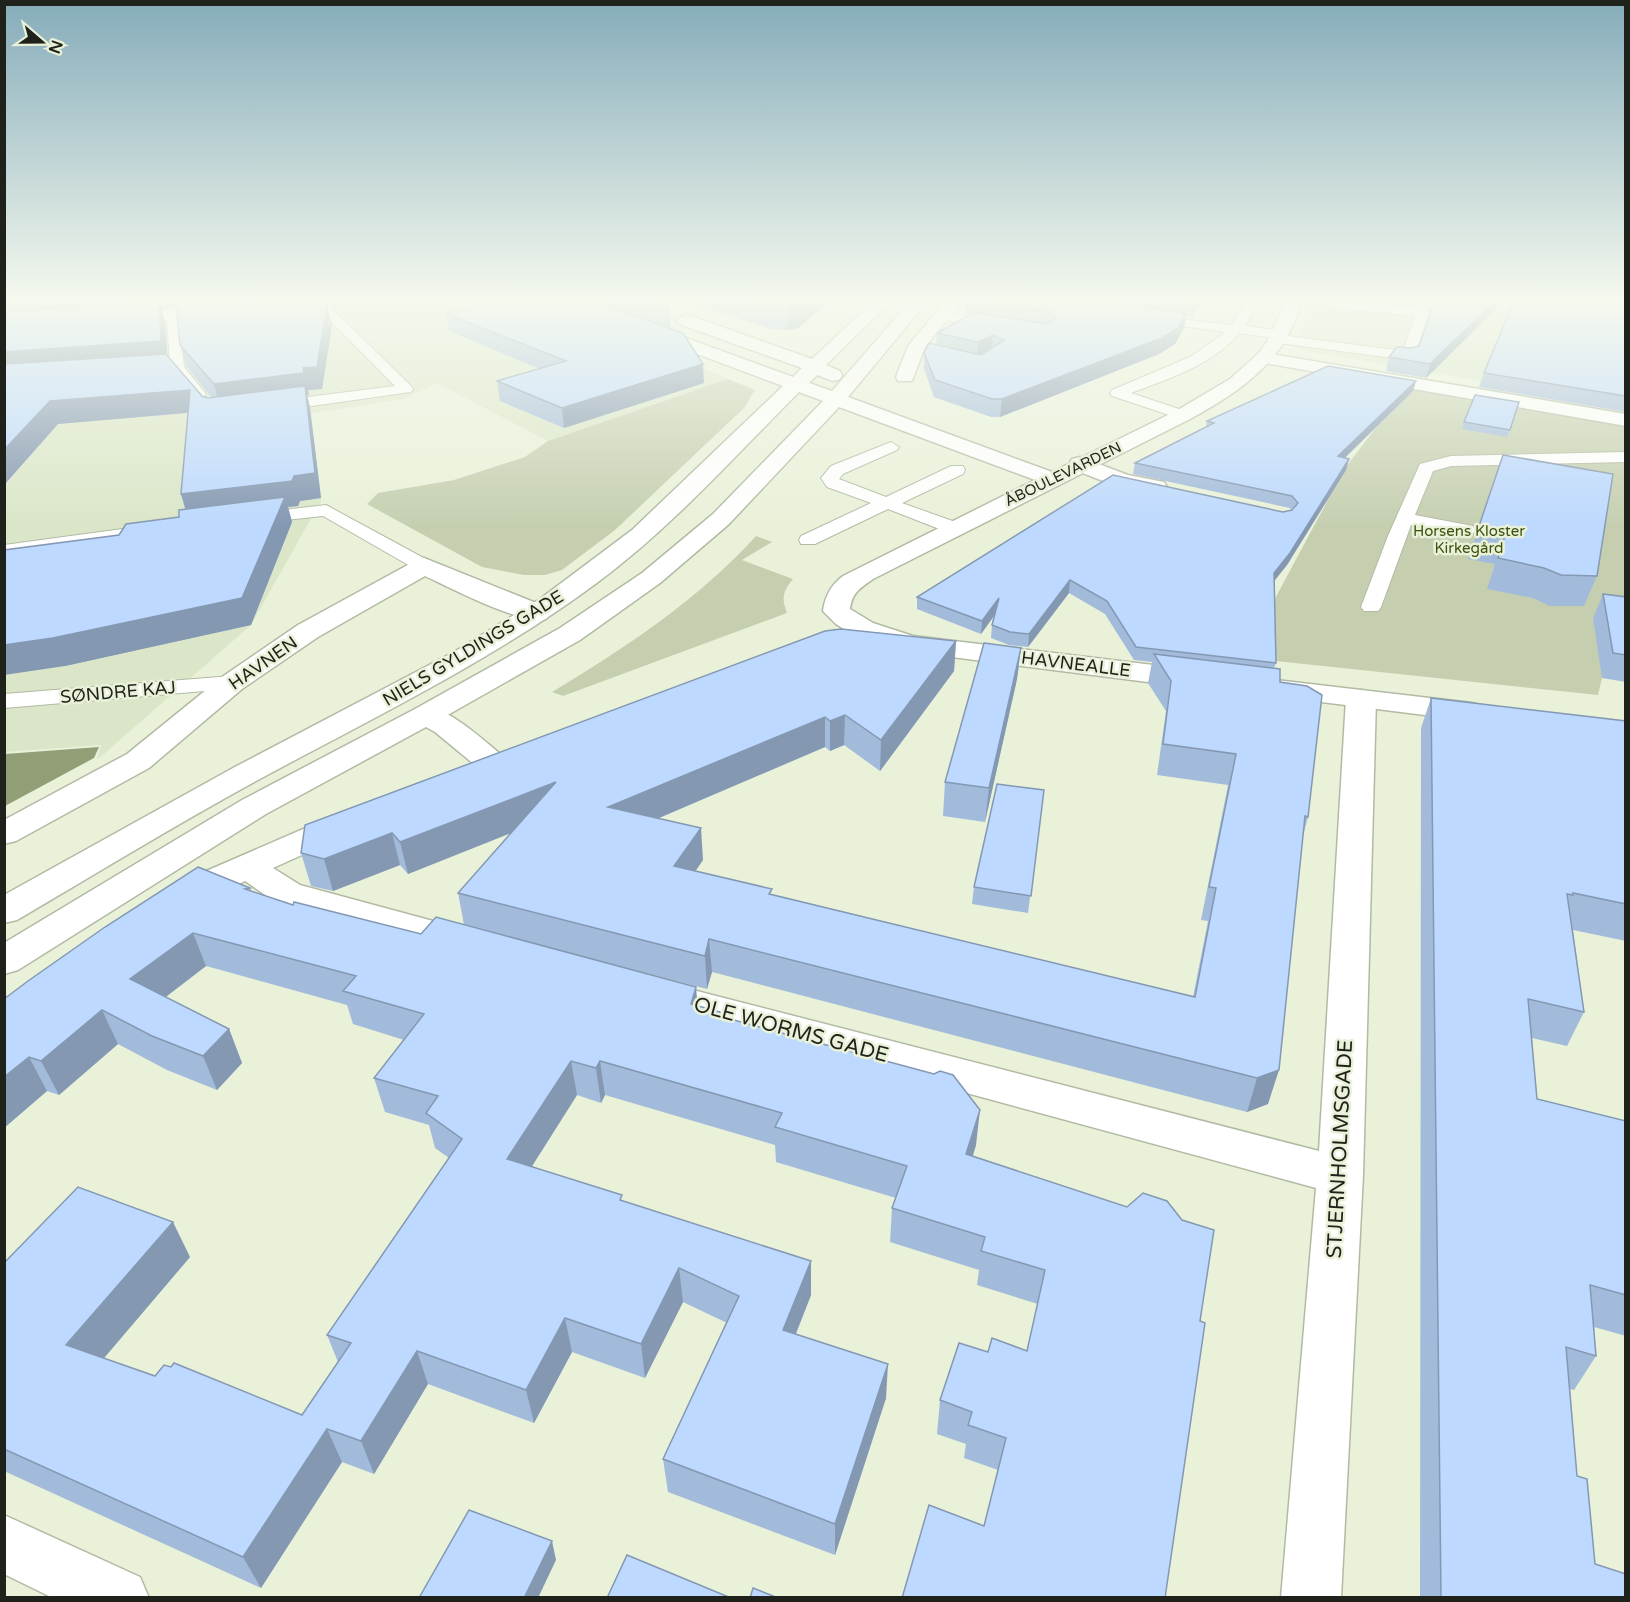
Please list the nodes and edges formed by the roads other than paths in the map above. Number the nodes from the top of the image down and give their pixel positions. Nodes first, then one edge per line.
1 (181, 378) edge
2 (395, 378) edge
3 (777, 378) edge
4 (805, 378) edge
5 (841, 378) edge
6 (856, 378) edge
7 (1156, 378) edge
8 (1242, 378) edge
9 (1379, 378) edge
10 (852, 382) junction
11 (797, 385) junction
12 (870, 389) dead end
13 (835, 399) junction
14 (208, 405) edge
15 (262, 408) edge
16 (1184, 415) junction
17 (1626, 420) edge
18 (891, 447) dead end
19 (1626, 458) edge
20 (1070, 460) junction
21 (957, 470) dead end
22 (1606, 475) edge
23 (1052, 479) junction
24 (1180, 493) edge
25 (886, 503) junction
26 (1405, 518) junction
27 (235, 521) edge
28 (954, 528) junction
29 (166, 529) edge
30 (1466, 530) dead end
31 (808, 540) dead end
32 (4, 550) edge
33 (424, 566) junction
34 (1371, 607) dead end
35 (537, 613) junction
36 (854, 626) junction
37 (822, 634) edge
38 (232, 683) junction
39 (1361, 699) junction
40 (4, 701) edge
41 (426, 715) junction
42 (1499, 715) edge
43 (523, 750) edge
44 (492, 763) junction
45 (460, 776) edge
46 (366, 814) edge
47 (4, 834) edge
48 (250, 865) junction
49 (4, 911) edge
50 (154, 916) edge
51 (501, 952) edge
52 (4, 961) edge
53 (624, 986) edge
54 (1340, 1175) junction
55 (4, 1544) edge
56 (119, 1598) edge
57 (1311, 1598) edge

1 - 14 lane
2 - 15 lane
3 - 11 street
4 - 11 street, NIELS GYLDINGS GADE
5 - 10 street
6 - 10 street, NIELS GYLDINGS GADE
7 - 16 lane
8 - 16 street, ÅBOULEVARDEN
9 - 17 street
10 - 12 street
10 - 13 street, NIELS GYLDINGS GADE
11 - 13 street
11 - 35 street, NIELS GYLDINGS GADE
13 - 23 street
13 - 41 street, NIELS GYLDINGS GADE
16 - 20 street, ÅBOULEVARDEN
18 - 25 lane
19 - 22 lane
19 - 26 lane
20 - 23 street, ÅBOULEVARDEN
20 - 24 street
21 - 25 lane
23 - 28 street, ÅBOULEVARDEN
25 - 28 lane
25 - 31 lane
26 - 30 lane
26 - 34 lane
27 - 33 lane
28 - 36 street, ÅBOULEVARDEN
29 - 32 lane
33 - 35 street
33 - 38 street, HAVNEN
35 - 49 street, NIELS GYLDINGS GADE
36 - 37 street
36 - 39 street, HAVNEALLE
38 - 40 lane, SØNDRE KAJ
38 - 47 street, HAVNEN
39 - 42 street, HAVNEALLE
39 - 54 street, STJERNHOLMSGADE
41 - 44 street, NIELS GYLDINGS GADE
41 - 52 street, NIELS GYLDINGS GADE
43 - 44 street
44 - 45 street
46 - 48 street
48 - 50 street
48 - 51 street
53 - 54 street, OLE WORMS GADE
54 - 57 street, STJERNHOLMSGADE
55 - 56 street

